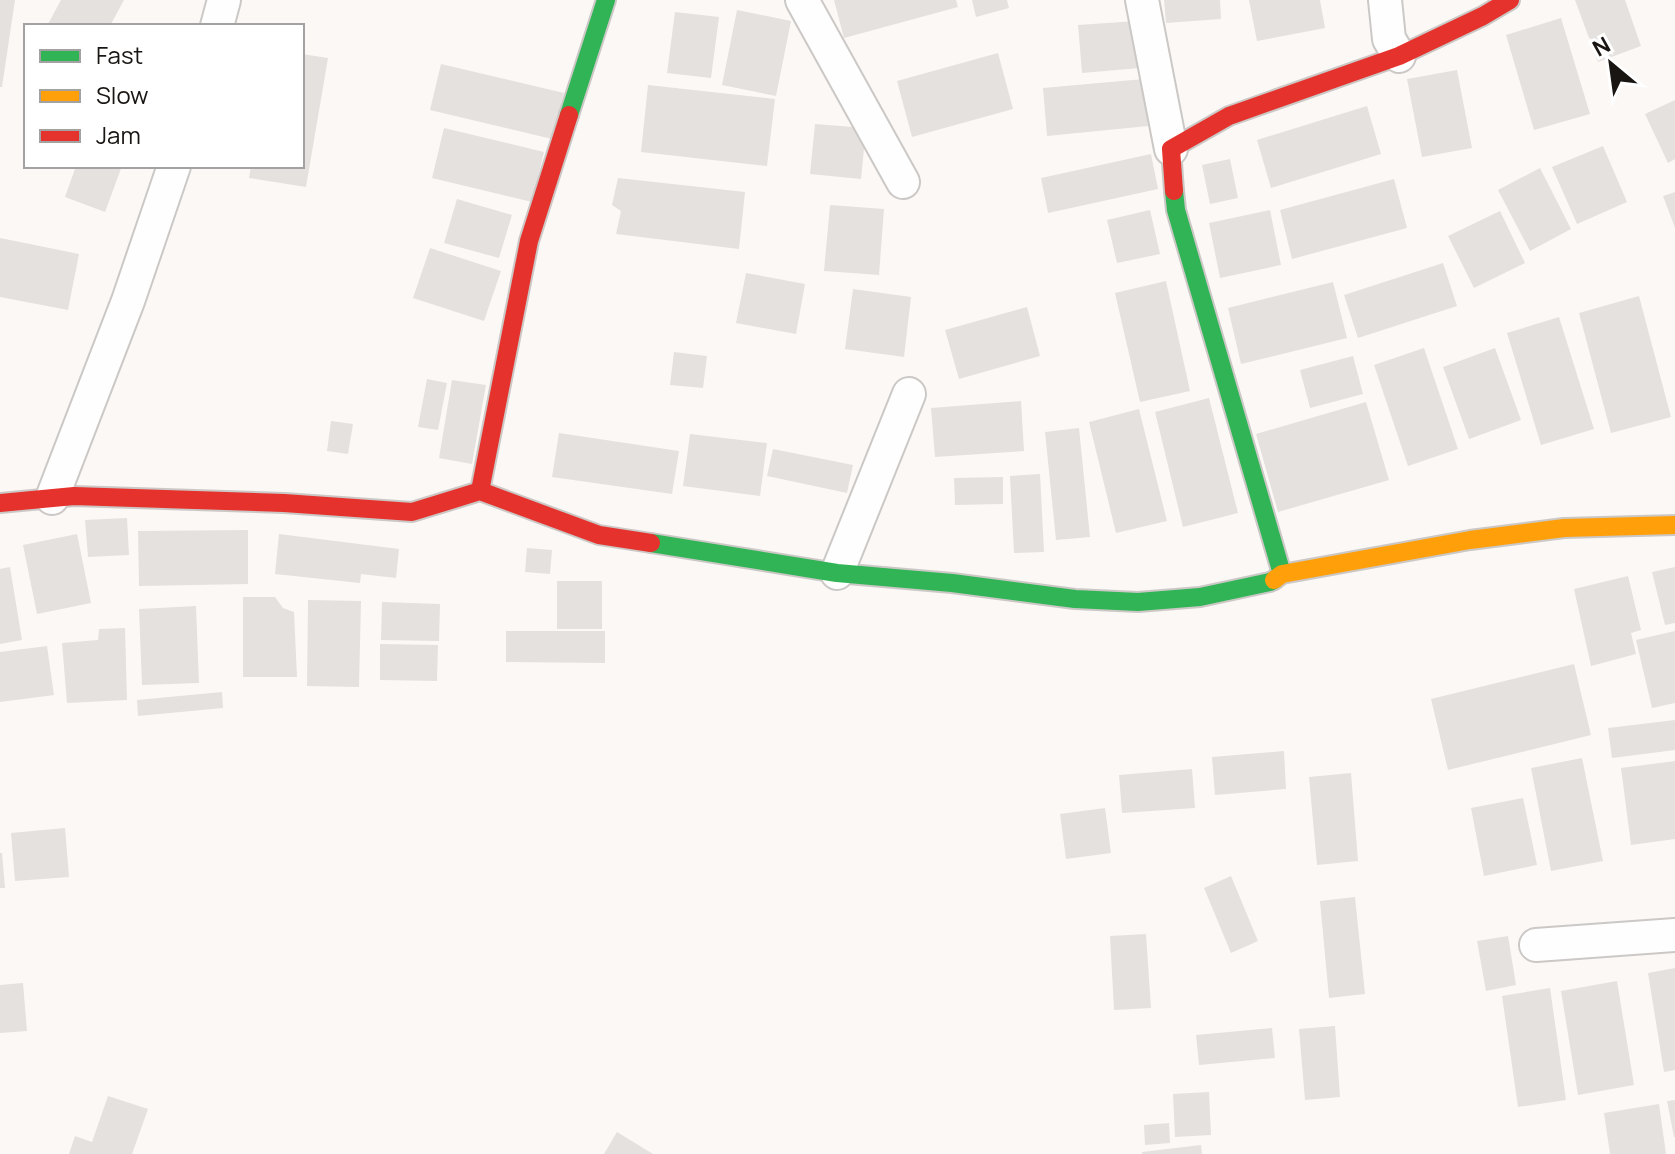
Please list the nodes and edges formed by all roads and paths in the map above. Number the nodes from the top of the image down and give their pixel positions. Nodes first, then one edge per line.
1 (224, 0) edge
2 (606, 0) edge
3 (802, 0) edge
4 (1142, 0) edge
5 (1385, 0) edge
6 (1510, 0) edge
7 (218, 24) edge
8 (1399, 56) junction
9 (1171, 149) junction
10 (173, 168) edge
11 (903, 182) dead end
12 (909, 394) dead end
13 (480, 491) junction
14 (52, 498) junction
15 (0, 503) edge
16 (1675, 525) edge
17 (837, 573) junction
18 (1282, 574) junction
19 (1675, 935) edge
20 (1536, 945) dead end

1 - 7 street
2 - 13 street
3 - 11 street
4 - 9 street
5 - 8 street
6 - 8 street
8 - 9 street
9 - 18 street
10 - 14 street
12 - 17 street
13 - 14 street
13 - 17 street
14 - 15 street
16 - 18 street
17 - 18 street
19 - 20 street

